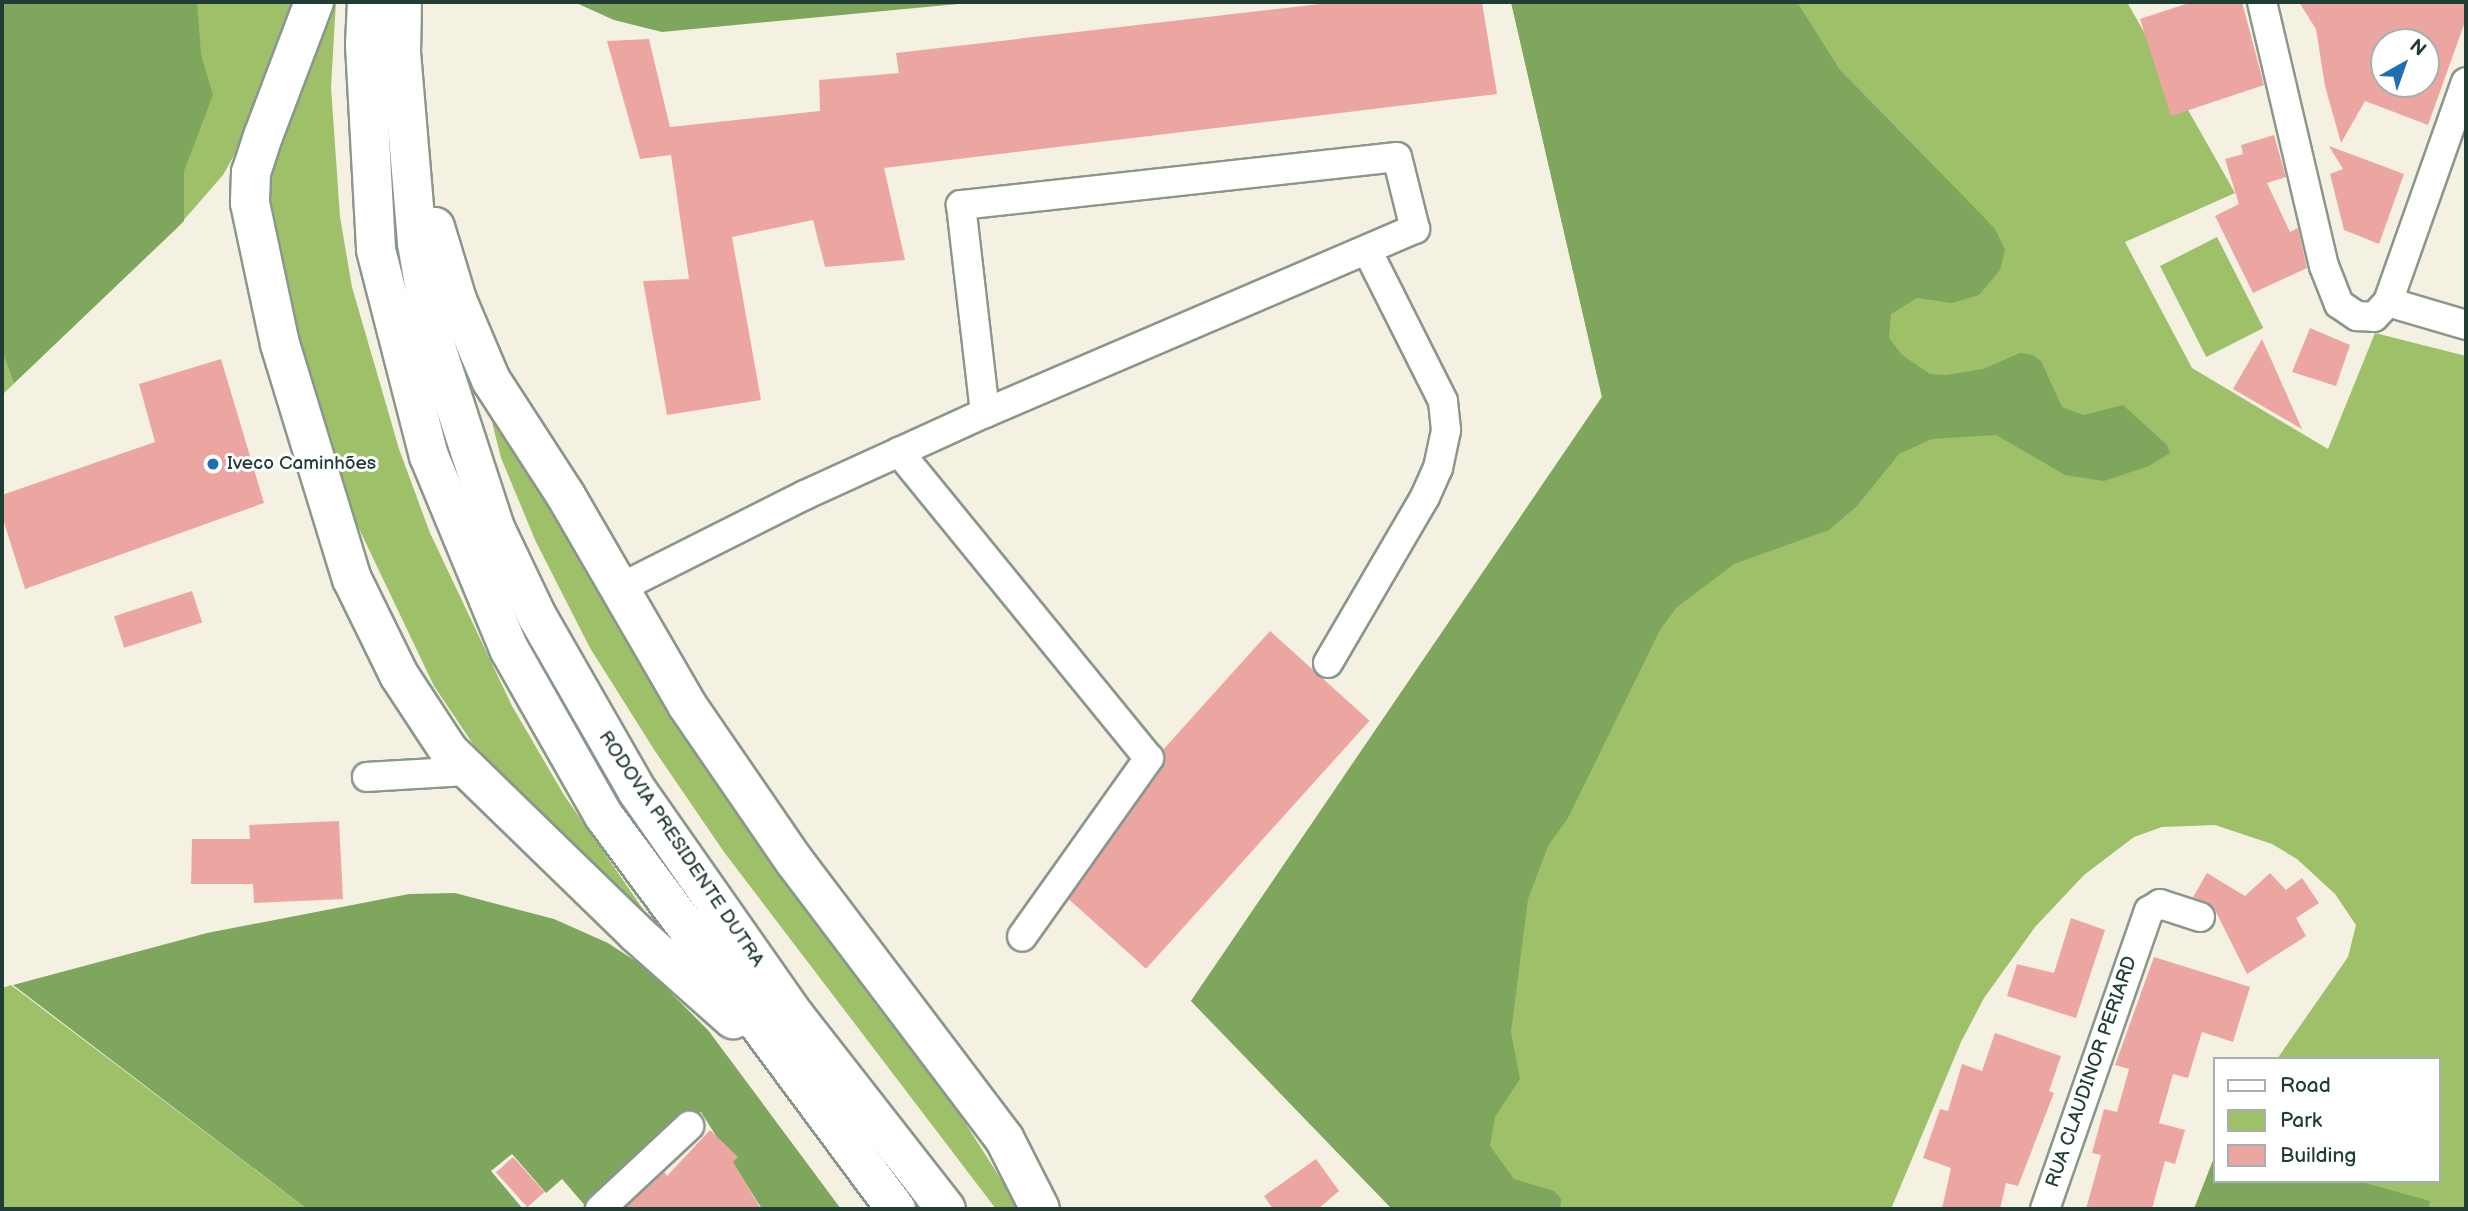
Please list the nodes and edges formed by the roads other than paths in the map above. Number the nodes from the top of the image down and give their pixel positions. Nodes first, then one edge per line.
1 (314, 2) edge
2 (367, 2) edge
3 (402, 2) edge
4 (2262, 2) edge
5 (2466, 82) edge
6 (408, 134) junction
7 (1367, 250) junction
8 (2388, 302) junction
9 (2466, 325) edge
10 (985, 413) junction
11 (899, 452) junction
12 (618, 589) junction
13 (1328, 663) dead end
14 (469, 771) junction
15 (367, 777) dead end
16 (2200, 917) dead end
17 (1023, 937) dead end
18 (794, 1074) junction
19 (689, 1126) dead end
20 (600, 1209) edge
21 (896, 1209) edge
22 (946, 1209) edge
23 (1040, 1209) edge
24 (2045, 1209) edge

1 - 14 highway
2 - 18 highway, RODOVIA PRESIDENTE DUTRA
3 - 6 highway, RODOVIA PRESIDENTE DUTRA
4 - 8 street
5 - 8 street
6 - 12 highway
6 - 22 highway, RODOVIA PRESIDENTE DUTRA
7 - 10 street
7 - 10 street
7 - 13 street
8 - 9 street
10 - 11 street
11 - 12 street
11 - 17 street
12 - 23 highway
14 - 15 street
14 - 18 highway
16 - 24 street, RUA CLAUDINOR PERIARD
18 - 21 highway, RODOVIA PRESIDENTE DUTRA
19 - 20 street

